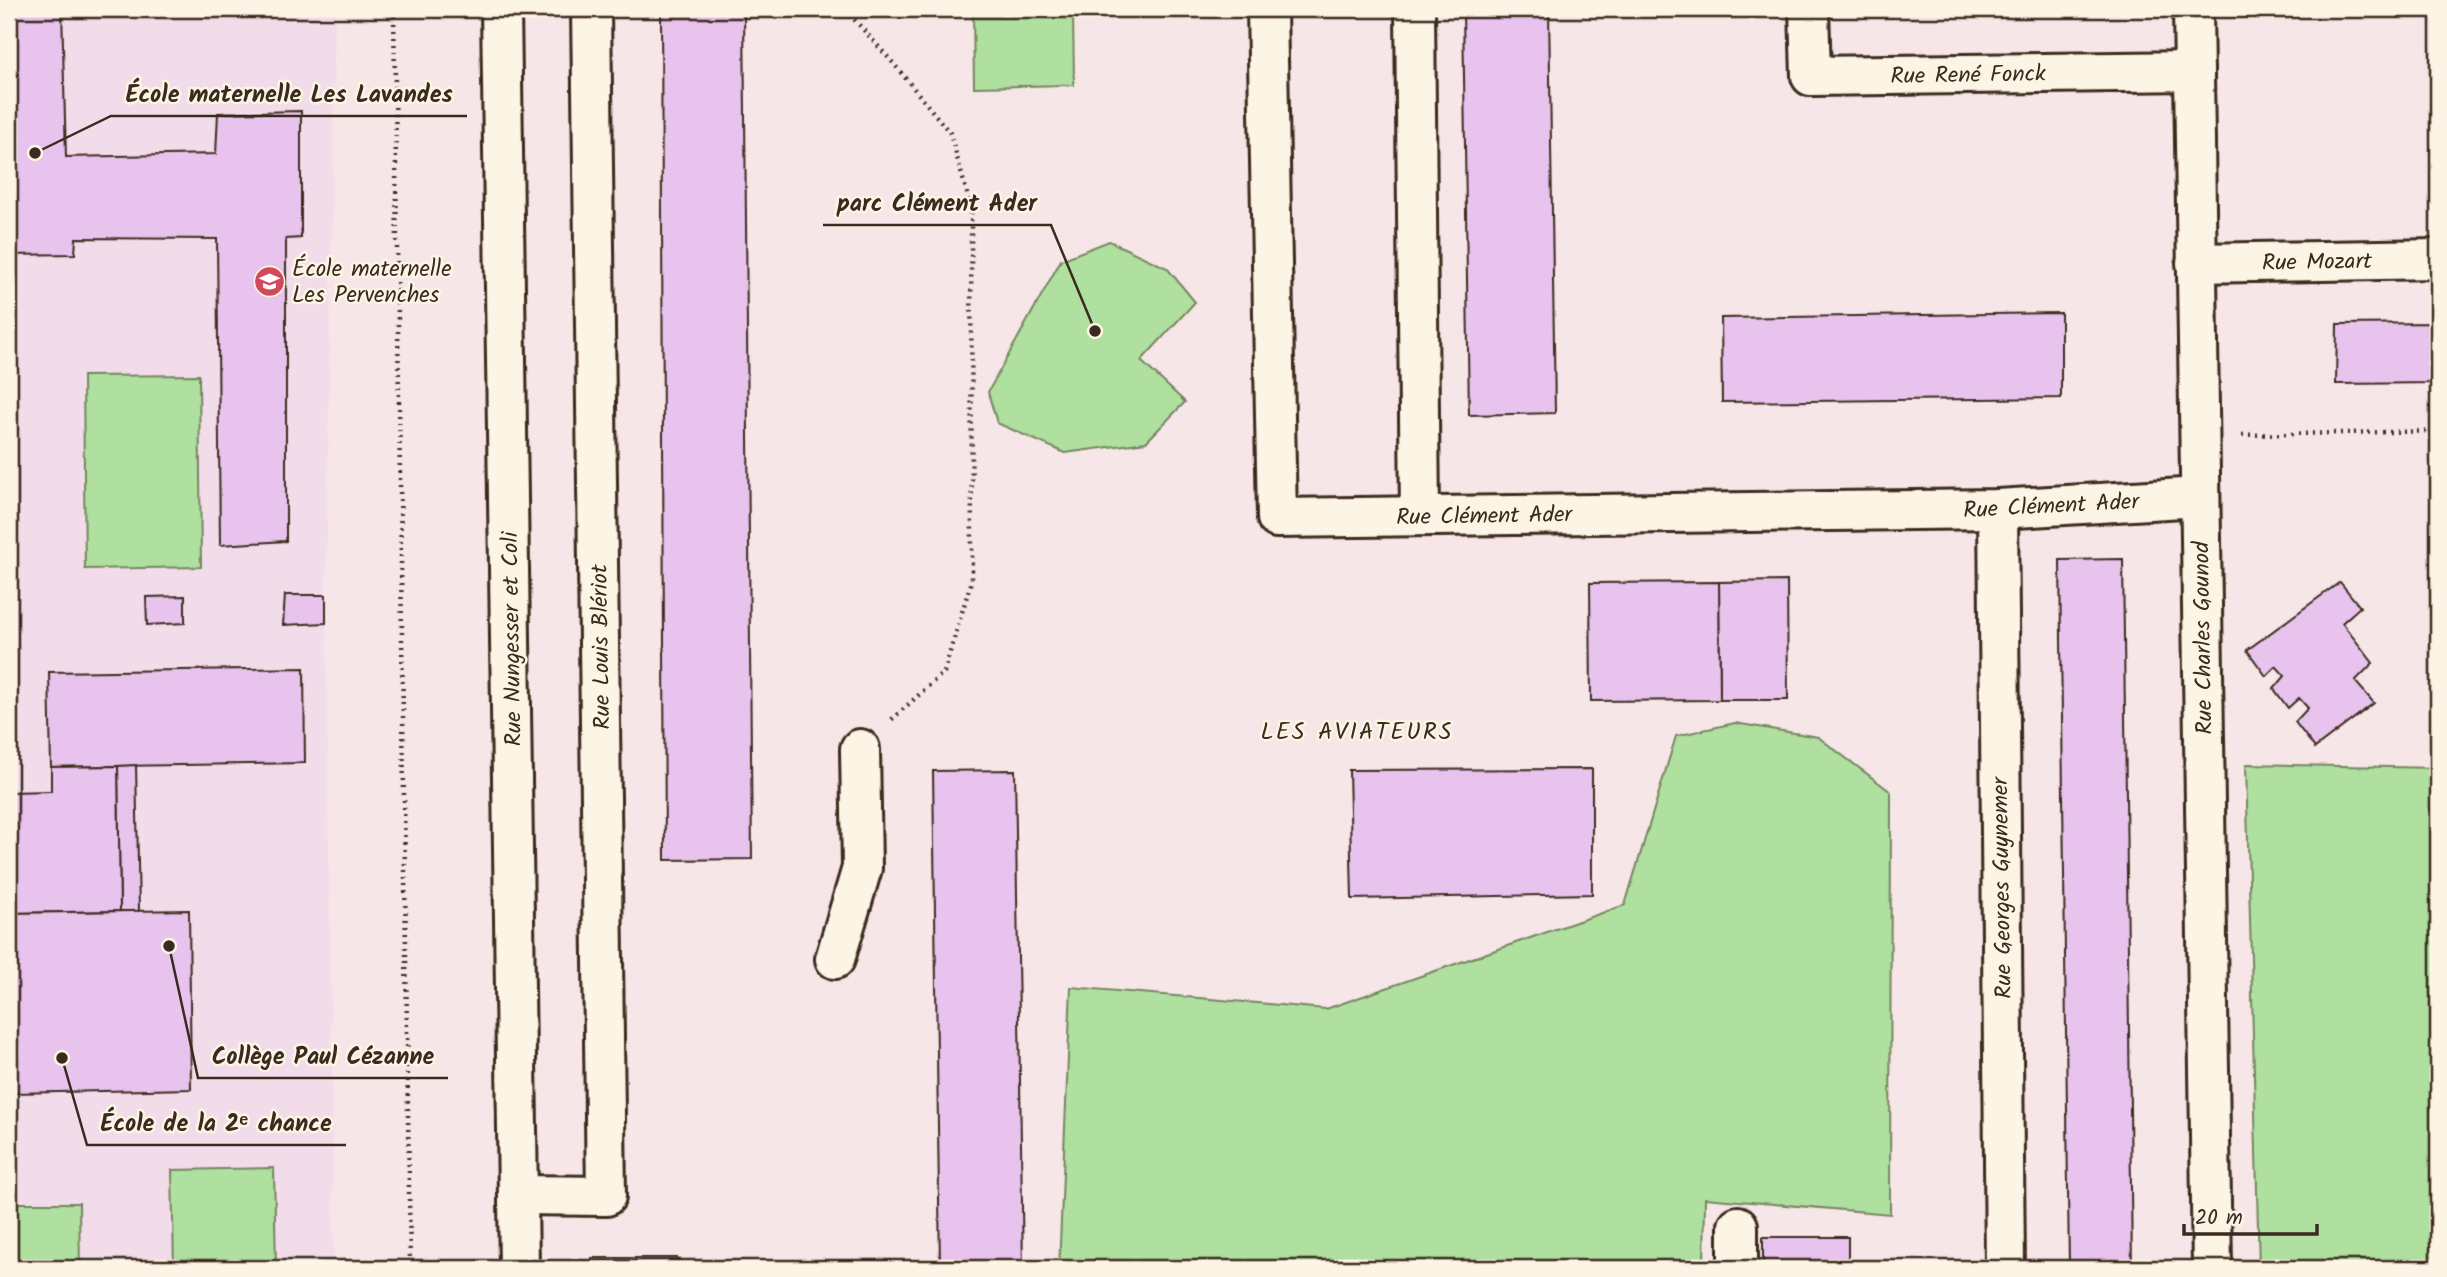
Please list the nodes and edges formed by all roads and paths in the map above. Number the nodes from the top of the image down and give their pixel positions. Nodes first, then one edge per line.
1 (394, 9) edge
2 (501, 9) edge
3 (591, 9) edge
4 (845, 9) edge
5 (1267, 9) edge
6 (1415, 9) edge
7 (1809, 9) edge
8 (2193, 9) edge
9 (2194, 71) junction
10 (2438, 259) edge
11 (2196, 263) junction
12 (2438, 431) edge
13 (2199, 436) junction
14 (2200, 497) junction
15 (1998, 509) junction
16 (1420, 516) junction
17 (860, 749) joint
18 (835, 959) dead end
19 (518, 1195) junction
20 (1738, 1226) dead end
21 (410, 1268) edge
22 (519, 1268) edge
23 (1738, 1268) edge
24 (2005, 1268) edge
25 (2212, 1268) edge

1 - 21 path
2 - 19 street, Rue Nungesser et Coli
3 - 19 street, Rue Louis Blériot
4 - 17 path
5 - 16 street, Rue Clément Ader
6 - 16 street
7 - 9 street, Rue René Fonck
8 - 9 street, Rue Charles Gounod
9 - 11 street, Rue Charles Gounod
10 - 11 street, Rue Mozart
11 - 13 street, Rue Charles Gounod
12 - 13 path
13 - 14 street, Rue Charles Gounod
14 - 15 street, Rue Clément Ader
14 - 25 street, Rue Charles Gounod
15 - 16 street, Rue Clément Ader
15 - 24 street, Rue Georges Guynemer
17 - 18 street
19 - 22 street, Rue Nungesser et Coli
20 - 23 street

